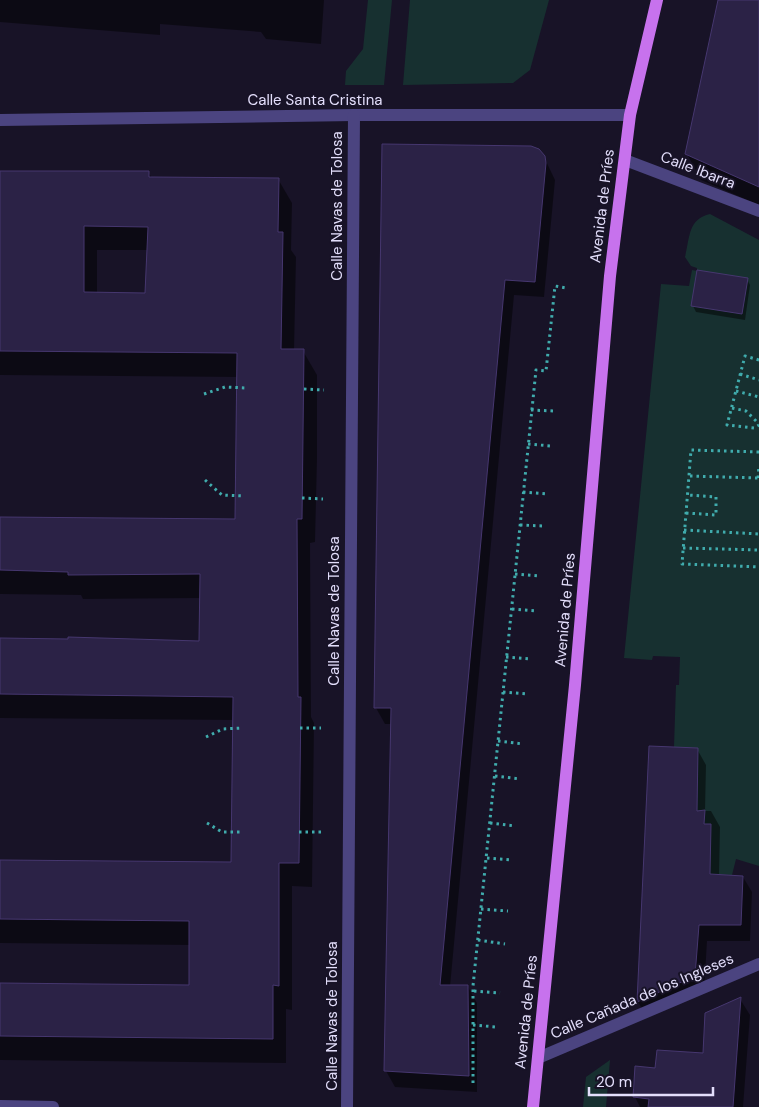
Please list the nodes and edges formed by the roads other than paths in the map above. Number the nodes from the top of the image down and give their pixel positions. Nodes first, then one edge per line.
1 (657, 0) edge
2 (354, 115) junction
3 (630, 115) junction
4 (0, 120) edge
5 (625, 160) junction
6 (759, 211) edge
7 (759, 964) edge
8 (538, 1058) junction
9 (0, 1106) edge
10 (53, 1107) edge
11 (347, 1107) edge
12 (533, 1107) edge

1 - 3 main road, Avenida de Príes
2 - 3 street, Calle Santa Cristina
2 - 4 street, Calle Santa Cristina
2 - 11 street, Calle Navas de Tolosa
3 - 5 main road, Avenida de Príes
5 - 6 street, Calle Ibarra
5 - 8 main road, Avenida de Príes
7 - 8 street, Calle Cañada de los Ingleses
8 - 12 main road, Avenida de Príes
9 - 10 street

